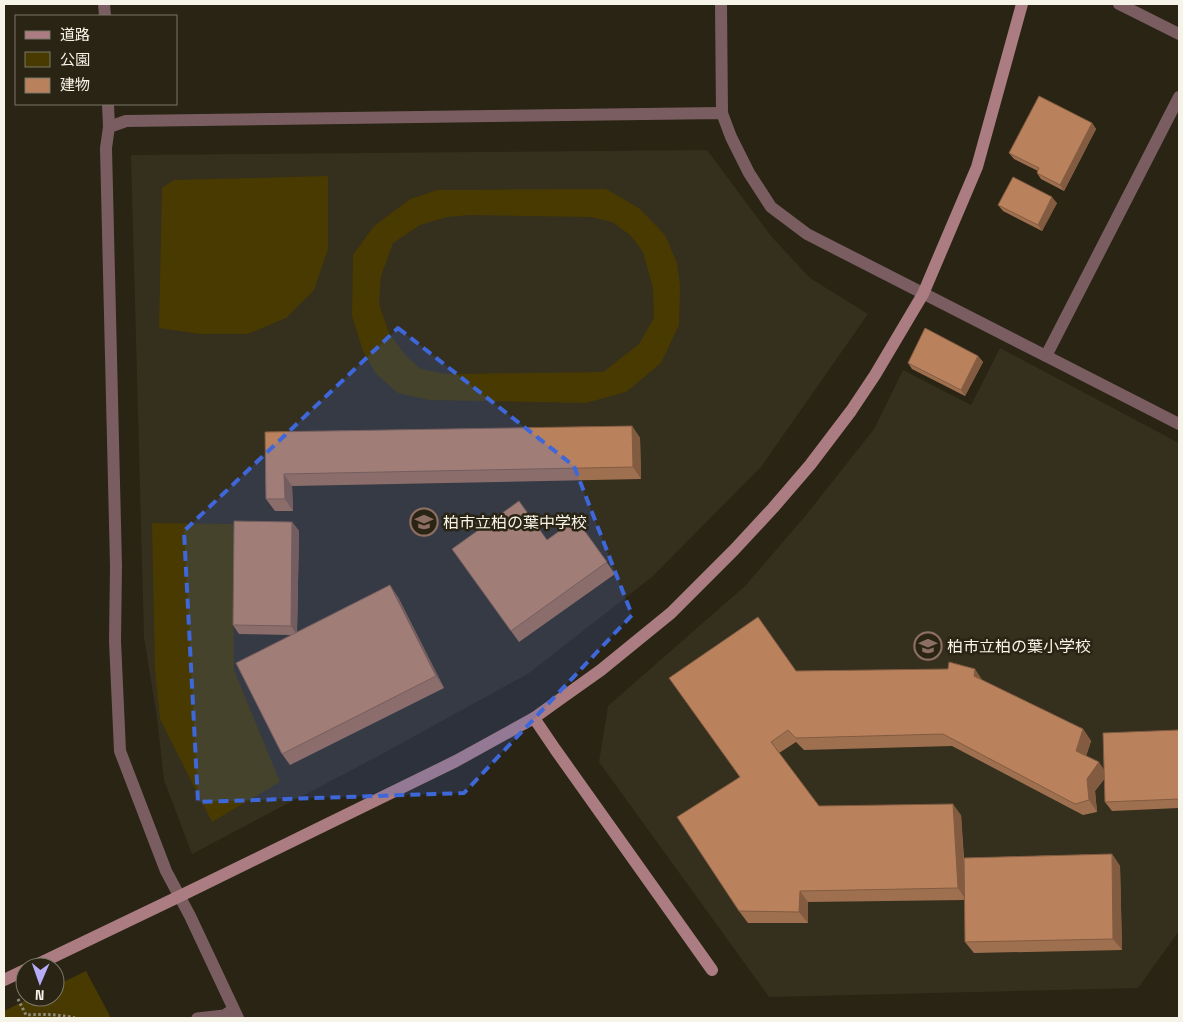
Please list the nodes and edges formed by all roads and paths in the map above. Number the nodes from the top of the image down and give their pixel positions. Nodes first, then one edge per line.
1 (721, 4) edge
2 (1022, 4) edge
3 (1119, 4) edge
4 (1179, 34) edge
5 (1179, 97) edge
6 (108, 105) edge
7 (722, 113) junction
8 (109, 127) junction
9 (922, 294) junction
10 (1046, 356) junction
11 (1179, 424) edge
12 (534, 718) junction
13 (180, 896) junction
14 (53, 957) edge
15 (712, 970) dead end
16 (22, 1007) edge
17 (235, 1014) edge
18 (75, 1018) edge
19 (197, 1018) edge

1 - 7 street
2 - 9 street
3 - 4 street
5 - 10 street
6 - 8 street
7 - 8 street
7 - 9 street
8 - 13 street
9 - 10 street
9 - 12 street
10 - 11 street
12 - 13 street
12 - 15 street
13 - 14 street
13 - 17 street
16 - 18 path
17 - 19 lane

